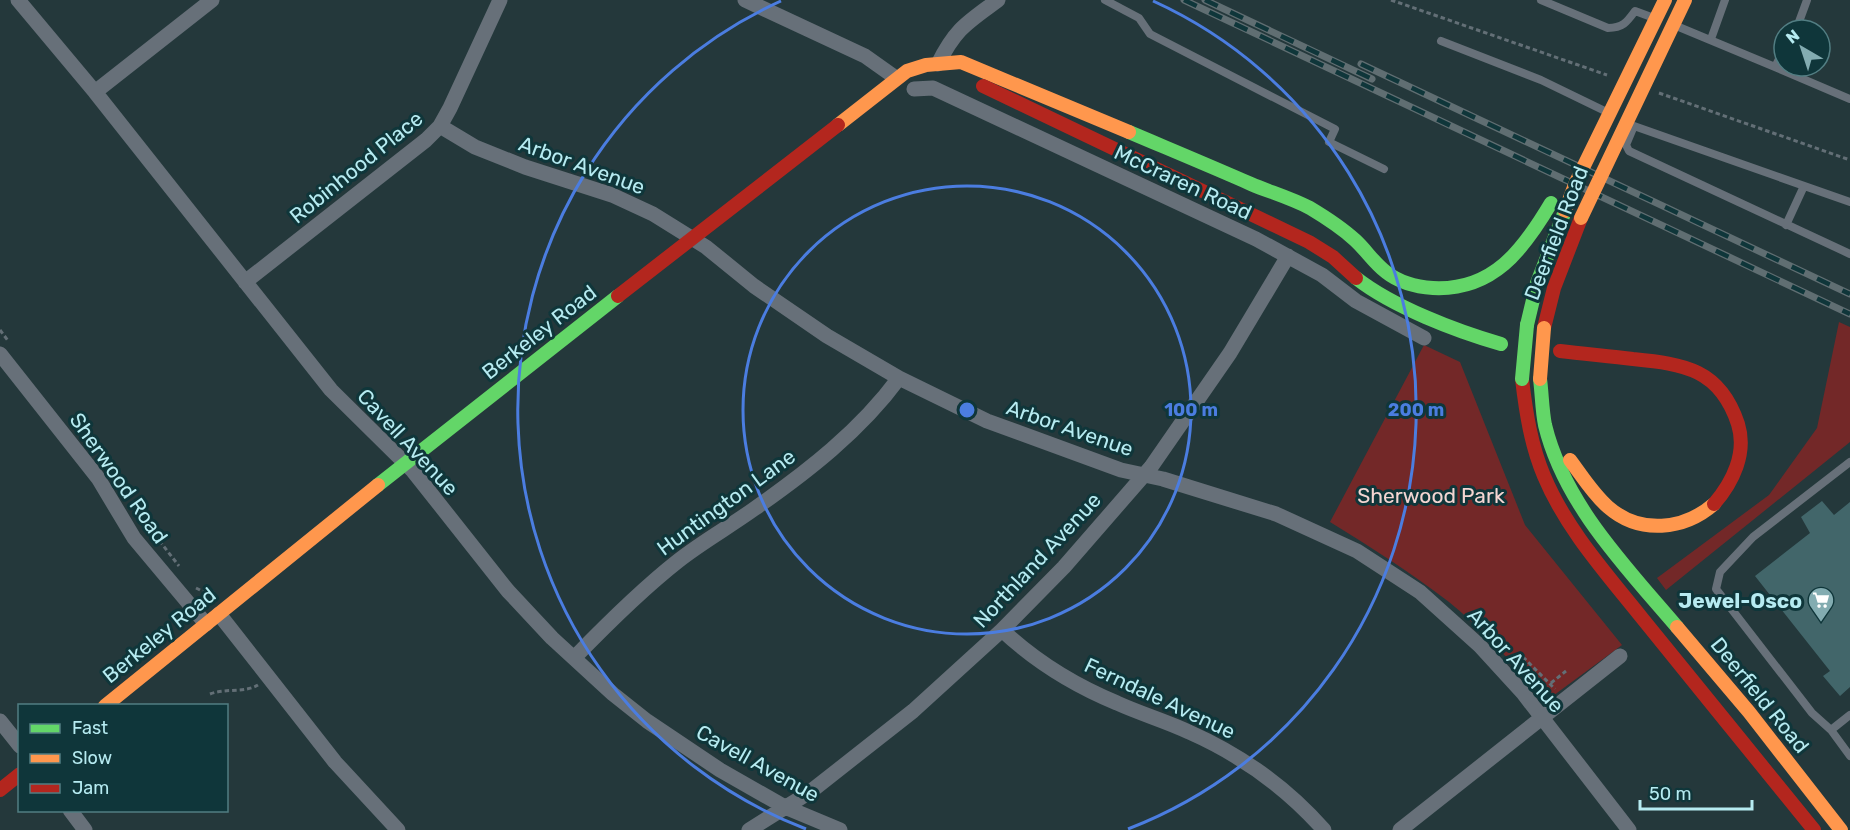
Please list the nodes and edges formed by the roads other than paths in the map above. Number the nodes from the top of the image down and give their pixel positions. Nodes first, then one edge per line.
1 (18, 0) edge
2 (212, 0) edge
3 (500, 0) edge
4 (745, 0) edge
5 (998, 0) edge
6 (1105, 0) edge
7 (1541, 0) edge
8 (1665, 0) edge
9 (1685, 0) edge
10 (1725, 0) edge
11 (1807, 0) edge
12 (1800, 18) edge
13 (1711, 39) junction
14 (1441, 41) dead end
15 (938, 64) junction
16 (1772, 66) edge
17 (896, 78) junction
18 (1801, 78) edge
19 (914, 89) dead end
20 (95, 92) junction
21 (1850, 99) edge
22 (440, 126) junction
23 (1634, 126) junction
24 (1384, 169) dead end
25 (1576, 182) junction
26 (1804, 186) junction
27 (1850, 202) edge
28 (1786, 225) junction
29 (693, 238) junction
30 (1850, 254) edge
31 (1288, 256) junction
32 (245, 282) junction
33 (1424, 338) dead end
34 (1501, 344) dead end
35 (1560, 351) dead end
36 (0, 354) edge
37 (899, 378) junction
38 (1545, 424) junction
39 (1850, 462) edge
40 (405, 463) junction
41 (1143, 475) junction
42 (219, 614) junction
43 (1673, 623) junction
44 (206, 624) junction
45 (1002, 630) junction
46 (1656, 635) junction
47 (1620, 656) dead end
48 (574, 657) junction
49 (106, 704) edge
50 (1850, 715) edge
51 (1542, 718) junction
52 (0, 721) edge
53 (1831, 730) junction
54 (18, 744) edge
55 (1850, 756) edge
56 (18, 776) edge
57 (0, 790) edge
58 (785, 807) junction
59 (72, 812) edge
60 (85, 830) edge
61 (398, 830) edge
62 (749, 830) edge
63 (840, 830) edge
64 (1324, 830) edge
65 (1400, 830) edge
66 (1629, 830) edge
67 (1814, 830) edge
68 (1842, 830) edge

1 - 20 street, Cavell Avenue
2 - 20 street
3 - 22 street, Robinhood Place
4 - 17 street
5 - 15 street
6 - 24 lane
7 - 13 lane
8 - 25 main road, Deerfield Road, bridge
9 - 38 main road, Deerfield Road, bridge
10 - 13 lane
11 - 12 lane
13 - 16 lane
14 - 23 lane
15 - 17 main road, Berkeley Road
15 - 25 main road, Berkeley Road
15 - 34 main road
17 - 29 main road, Berkeley Road
18 - 21 lane
19 - 31 street, McCraren Road
20 - 32 street, Cavell Avenue
22 - 29 street, Arbor Avenue
22 - 32 street, Robinhood Place
23 - 26 lane
23 - 28 lane
25 - 46 main road, Deerfield Road, bridge
26 - 27 lane
26 - 28 lane
28 - 30 lane
29 - 37 street, Arbor Avenue
29 - 40 main road, Berkeley Road
31 - 33 street, McCraren Road
31 - 41 street, Northland Avenue
32 - 40 street, Cavell Avenue
35 - 38 main road
36 - 44 street, Sherwood Road
37 - 41 street, Arbor Avenue
37 - 48 street, Huntington Lane
38 - 43 main road, Deerfield Road
39 - 53 lane
40 - 42 main road, Berkeley Road
40 - 48 street, Cavell Avenue
41 - 45 street, Northland Avenue
41 - 51 street, Arbor Avenue
42 - 44 main road, Berkeley Road
42 - 61 street
43 - 46 lane
43 - 68 main road, Deerfield Road
44 - 49 main road, Berkeley Road
45 - 58 street, Northland Avenue
45 - 64 street, Ferndale Avenue
46 - 67 main road, Deerfield Road
47 - 51 street
48 - 58 street, Cavell Avenue
50 - 53 lane
51 - 65 street
51 - 66 street, Arbor Avenue
52 - 54 street
53 - 55 lane
56 - 57 main road
58 - 62 street, Northland Avenue
58 - 63 street, Cavell Avenue
59 - 60 street

